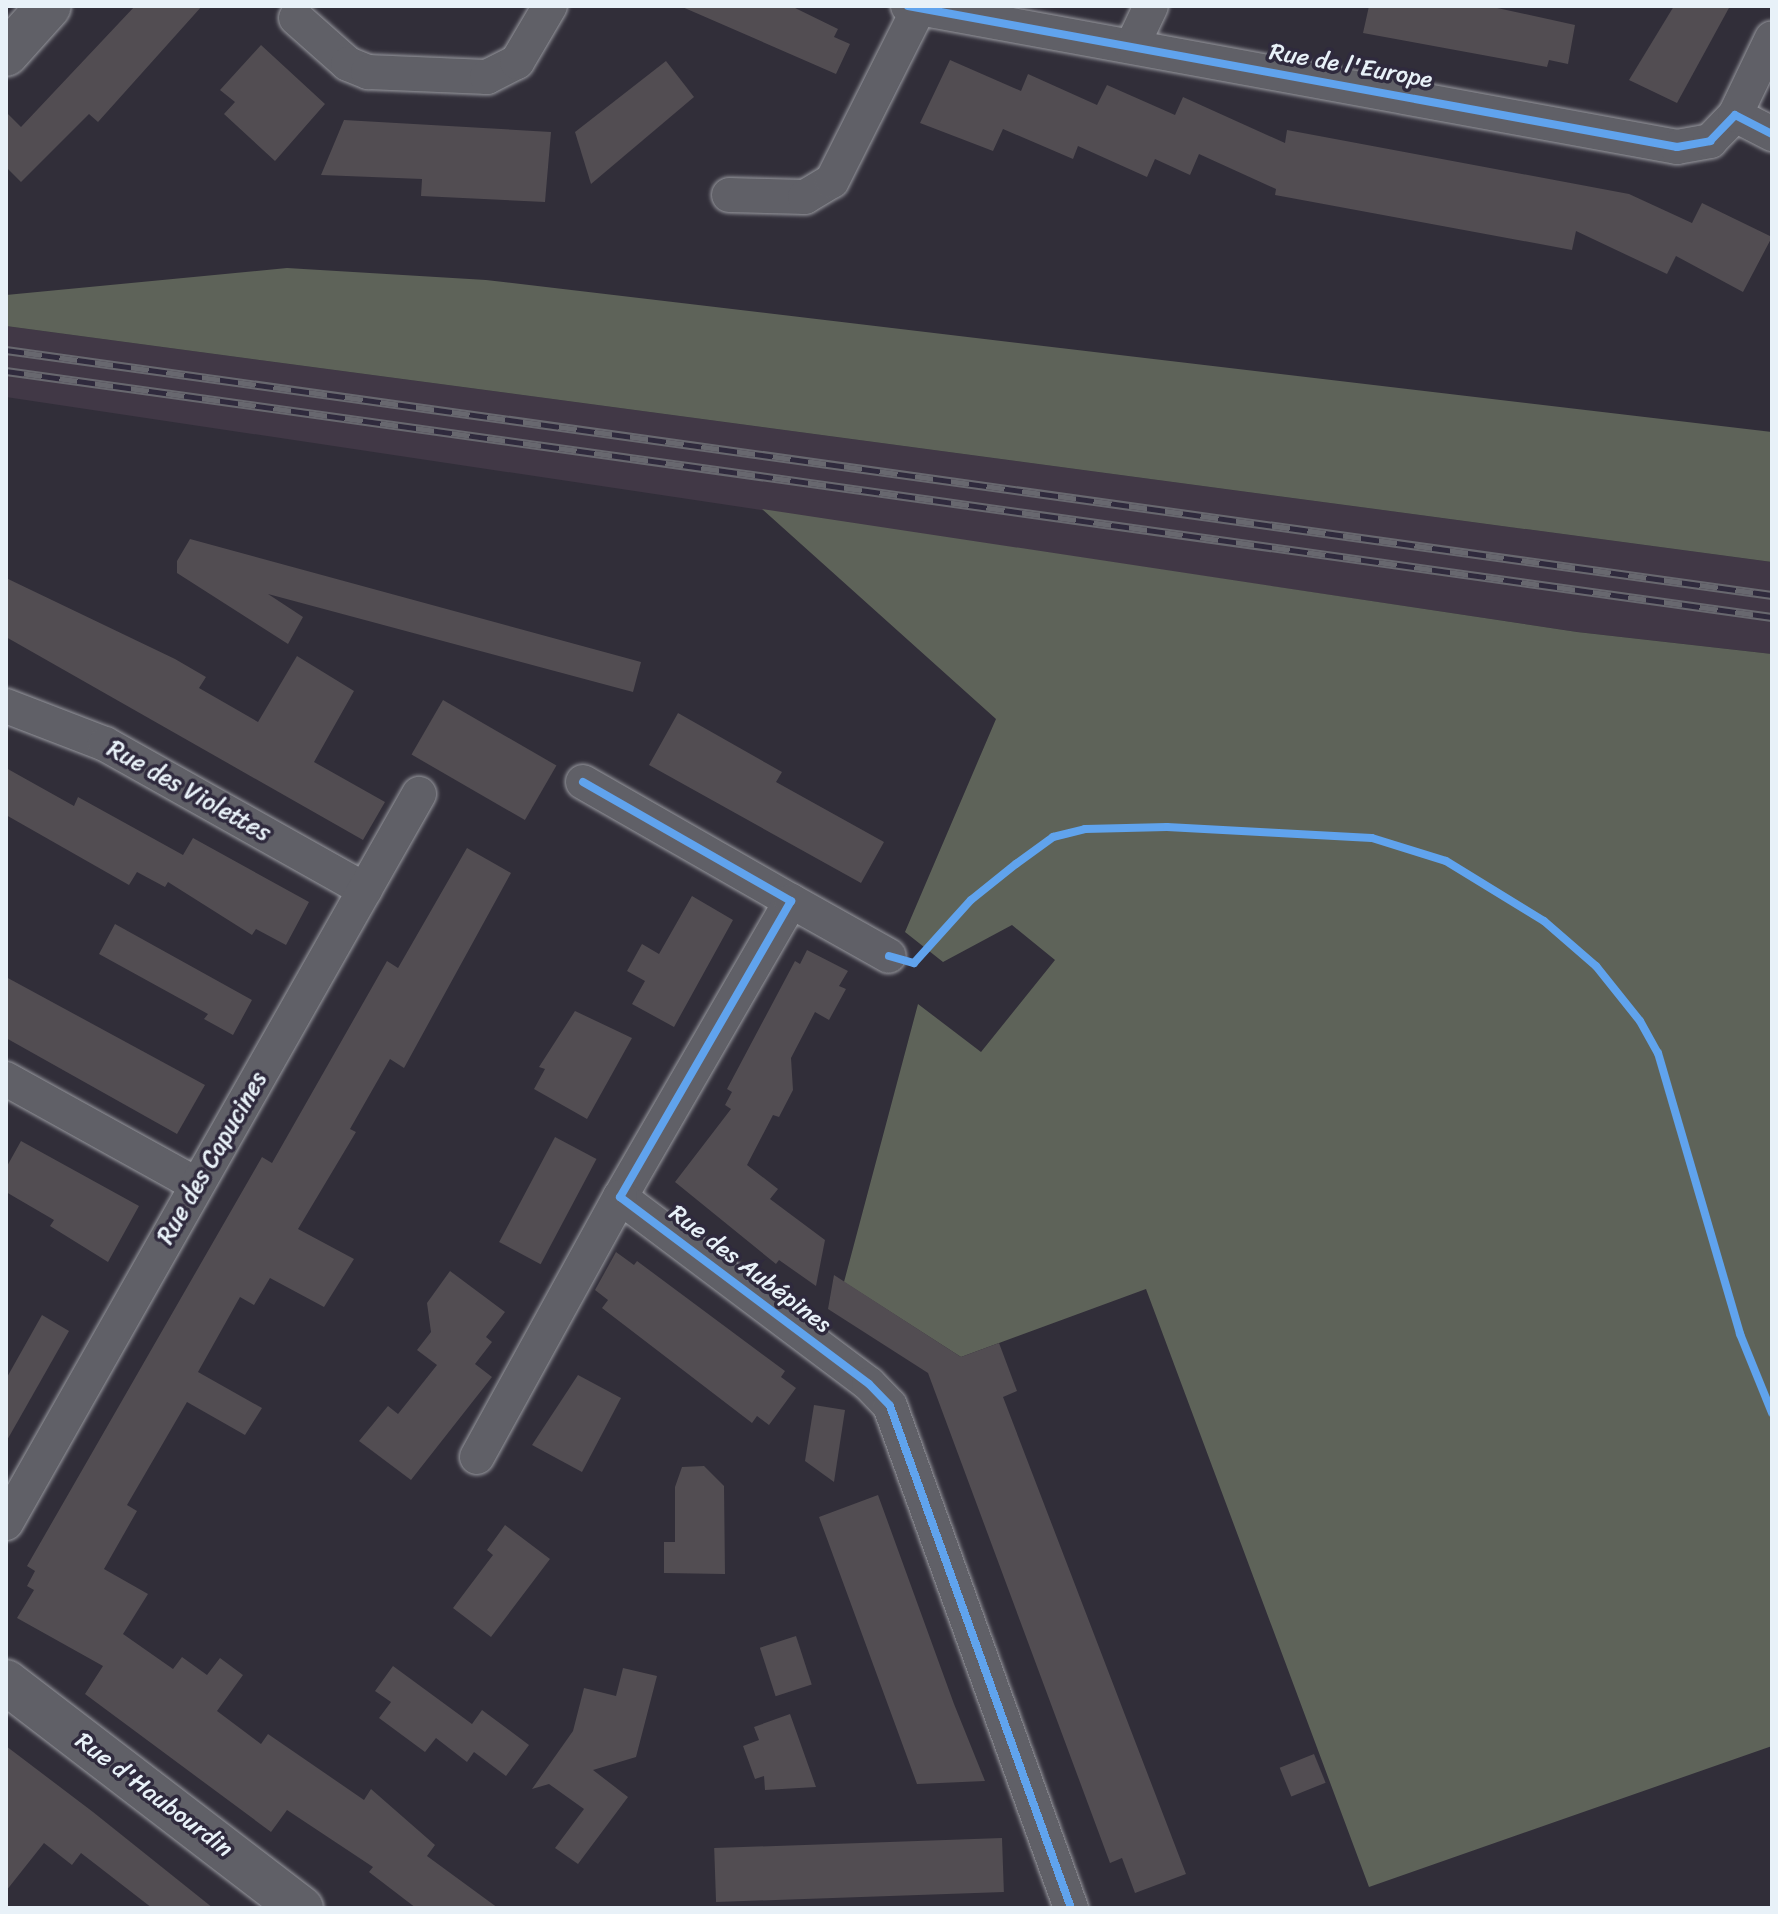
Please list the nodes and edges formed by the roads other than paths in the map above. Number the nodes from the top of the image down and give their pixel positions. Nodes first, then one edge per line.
1 (49, 6) edge
2 (550, 6) edge
3 (1151, 6) edge
4 (913, 8) edge
5 (296, 18) dead end
6 (1772, 38) edge
7 (1132, 46) junction
8 (6, 54) edge
9 (1735, 115) junction
10 (1772, 134) edge
11 (729, 195) dead end
12 (6, 706) edge
13 (583, 782) dead end
14 (419, 794) dead end
15 (365, 890) junction
16 (791, 901) junction
17 (889, 956) dead end
18 (6, 1079) edge
19 (197, 1185) junction
20 (620, 1197) junction
21 (477, 1457) dead end
22 (6, 1523) edge
23 (6, 1682) edge
24 (301, 1908) edge
25 (1071, 1908) edge

1 - 8 main road
2 - 5 street
3 - 7 street
4 - 7 street, Rue de l'Europe
4 - 11 street
6 - 9 street
7 - 9 street, Rue de l'Europe
9 - 10 street
12 - 15 street, Rue des Violettes
13 - 16 street
14 - 15 street, Rue des Capucines
15 - 19 street, Rue des Capucines
16 - 17 street
16 - 20 street
18 - 19 street
19 - 22 street, Rue des Capucines
20 - 21 street
20 - 25 street, Rue des Aubépines
23 - 24 main road, Rue d'Haubourdin

